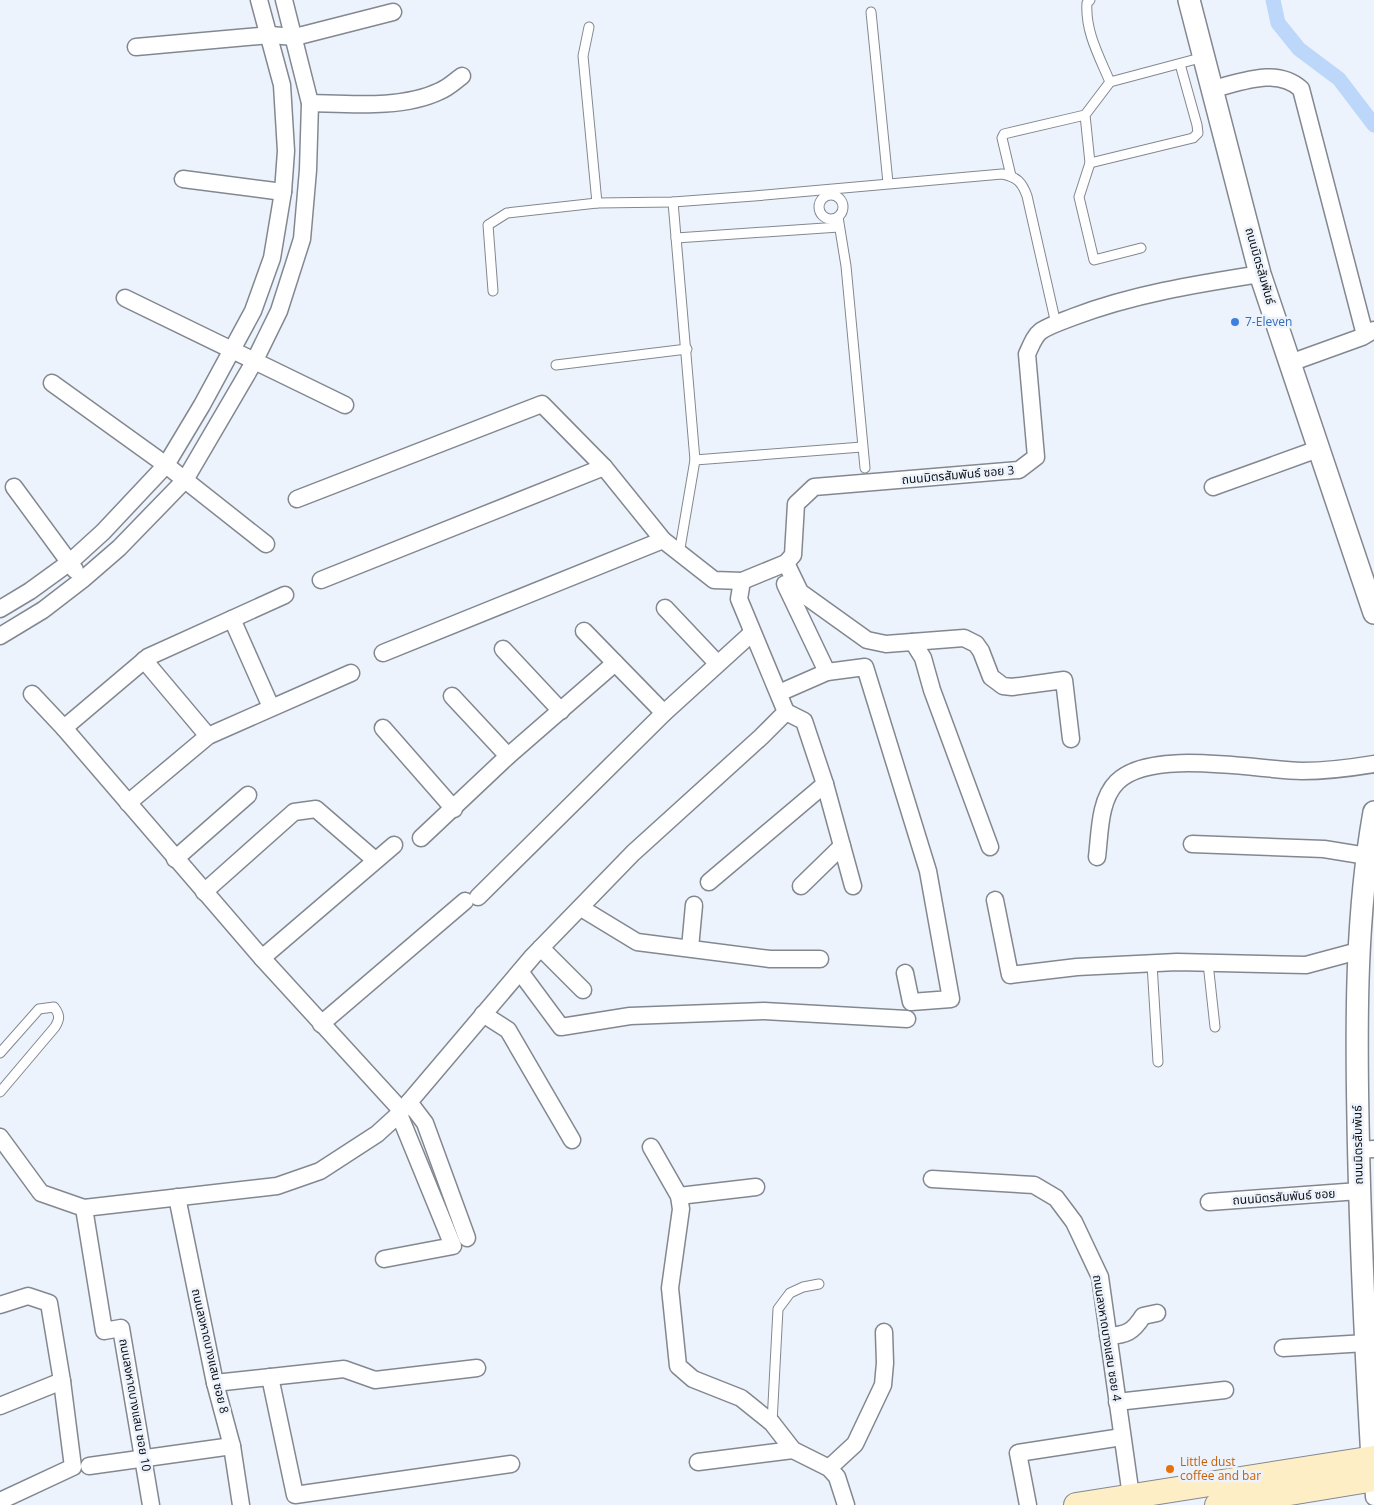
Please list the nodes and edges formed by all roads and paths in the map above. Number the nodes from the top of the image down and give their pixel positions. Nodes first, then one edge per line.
1 (259, 0) edge
2 (284, 0) edge
3 (1090, 0) edge
4 (1190, 0) edge
5 (394, 12) dead end
6 (871, 12) dead end
7 (589, 27) dead end
8 (270, 35) junction
9 (295, 37) junction
10 (136, 47) dead end
11 (1204, 57) junction
12 (1180, 64) junction
13 (462, 76) dead end
14 (1110, 82) junction
15 (1213, 89) junction
16 (310, 103) junction
17 (1084, 116) junction
18 (1090, 164) junction
19 (1010, 176) junction
20 (184, 179) dead end
21 (888, 183) junction
22 (849, 188) junction
23 (812, 191) junction
24 (283, 192) junction
25 (840, 199) junction
26 (672, 202) junction
27 (819, 203) junction
28 (597, 204) junction
29 (838, 217) junction
30 (840, 227) junction
31 (676, 238) junction
32 (1141, 248) dead end
33 (1260, 274) junction
34 (493, 291) dead end
35 (125, 298) dead end
36 (1056, 324) junction
37 (1370, 333) edge
38 (687, 350) junction
39 (232, 351) junction
40 (254, 362) junction
41 (1290, 363) junction
42 (556, 365) dead end
43 (52, 383) dead end
44 (345, 405) dead end
45 (862, 447) junction
46 (1318, 450) junction
47 (696, 460) junction
48 (166, 465) junction
49 (604, 467) junction
50 (865, 468) dead end
51 (185, 480) junction
52 (14, 487) dead end
53 (1213, 487) dead end
54 (297, 499) dead end
55 (663, 540) junction
56 (266, 544) dead end
57 (679, 554) junction
58 (70, 562) junction
59 (782, 565) junction
60 (82, 580) junction
61 (321, 580) dead end
62 (742, 581) junction
63 (285, 595) dead end
64 (665, 608) dead end
65 (0, 609) edge
66 (1374, 613) edge
67 (232, 619) junction
68 (584, 631) dead end
69 (752, 633) junction
70 (0, 636) edge
71 (913, 642) junction
72 (503, 649) dead end
73 (383, 653) dead end
74 (144, 660) junction
75 (615, 663) junction
76 (717, 663) junction
77 (827, 672) junction
78 (351, 673) dead end
79 (779, 693) junction
80 (32, 694) dead end
81 (452, 696) dead end
82 (271, 707) junction
83 (562, 711) junction
84 (786, 712) junction
85 (664, 713) junction
86 (64, 728) junction
87 (383, 728) dead end
88 (208, 736) junction
89 (1071, 739) dead end
90 (508, 756) junction
91 (1374, 764) edge
92 (825, 784) junction
93 (248, 795) dead end
94 (128, 803) junction
95 (454, 809) junction
96 (1374, 812) edge
97 (421, 838) dead end
98 (1192, 844) dead end
99 (394, 845) dead end
100 (842, 846) junction
101 (990, 847) dead end
102 (1370, 849) edge
103 (1097, 858) dead end
104 (175, 859) junction
105 (375, 860) junction
106 (709, 882) dead end
107 (801, 886) dead end
108 (854, 886) dead end
109 (204, 892) junction
110 (995, 900) dead end
111 (694, 905) dead end
112 (581, 908) junction
113 (541, 948) junction
114 (690, 948) junction
115 (1358, 951) junction
116 (262, 958) junction
117 (820, 958) dead end
118 (1208, 963) junction
119 (1152, 964) junction
120 (521, 973) junction
121 (905, 973) dead end
122 (583, 990) dead end
123 (483, 1014) junction
124 (907, 1019) dead end
125 (321, 1024) junction
126 (1215, 1028) dead end
127 (0, 1054) edge
128 (1158, 1062) dead end
129 (0, 1092) edge
130 (403, 1109) junction
131 (0, 1137) edge
132 (572, 1140) dead end
133 (651, 1147) dead end
134 (1366, 1149) edge
135 (932, 1179) dead end
136 (756, 1188) dead end
137 (1358, 1191) junction
138 (679, 1196) junction
139 (177, 1197) junction
140 (1209, 1202) dead end
141 (84, 1208) junction
142 (466, 1238) dead end
143 (384, 1259) dead end
144 (819, 1284) dead end
145 (1369, 1302) edge
146 (0, 1305) edge
147 (1157, 1313) dead end
148 (884, 1332) dead end
149 (1108, 1336) junction
150 (1370, 1345) edge
151 (1283, 1348) dead end
152 (477, 1368) dead end
153 (270, 1377) junction
154 (62, 1381) junction
155 (215, 1383) junction
156 (1371, 1387) edge
157 (1226, 1390) dead end
158 (1117, 1402) junction
159 (0, 1406) edge
160 (772, 1423) junction
161 (1122, 1437) junction
162 (232, 1446) junction
163 (794, 1450) junction
164 (145, 1458) junction
165 (698, 1462) dead end
166 (511, 1464) dead end
167 (89, 1466) dead end
168 (828, 1468) junction
169 (1373, 1474) edge
170 (1131, 1496) junction
171 (319, 1498) edge
172 (0, 1501) edge
173 (151, 1505) edge
174 (241, 1505) edge
175 (846, 1505) edge
176 (1028, 1505) edge
177 (1076, 1505) edge
178 (1217, 1505) edge

1 - 8 street
2 - 9 street
3 - 14 lane
4 - 11 street, ถนนมิตรสัมพันธ์
5 - 9 street
6 - 21 lane
7 - 28 lane
8 - 9 street
8 - 10 street
8 - 24 street
9 - 16 street
11 - 12 lane
11 - 15 street, ถนนมิตรสัมพันธ์
12 - 14 lane
12 - 18 lane
13 - 16 street
14 - 17 lane
15 - 33 street, ถนนมิตรสัมพันธ์
15 - 37 street
16 - 40 street
17 - 18 lane
17 - 19 lane
18 - 32 lane
19 - 21 lane
19 - 36 lane
20 - 24 street
21 - 22 lane
22 - 23 lane
22 - 25 lane
23 - 26 lane
23 - 27 lane
24 - 39 street
25 - 27 lane
25 - 29 lane
26 - 28 lane
26 - 31 lane
27 - 29 lane
28 - 34 lane
29 - 30 lane
30 - 31 lane
30 - 45 lane
31 - 38 lane
33 - 36 street, ถนนมิตรสัมพันธ์ ซอย 3
33 - 41 street, ถนนมิตรสัมพันธ์
35 - 39 street
36 - 59 street, ถนนมิตรสัมพันธ์ ซอย 3
37 - 41 street
38 - 42 lane
38 - 47 lane
39 - 40 street
39 - 48 street
40 - 44 street
40 - 51 street
41 - 46 street, ถนนมิตรสัมพันธ์
43 - 48 street
45 - 47 lane
45 - 50 lane
46 - 53 street
46 - 66 street, ถนนมิตรสัมพันธ์
47 - 57 lane
48 - 51 street
48 - 58 street
49 - 54 street
49 - 55 street
49 - 61 street
51 - 56 street
51 - 60 street
52 - 58 street
55 - 57 street
55 - 73 street
57 - 62 street
58 - 60 street
58 - 65 street
59 - 62 street
59 - 71 street
59 - 77 street
60 - 70 street
62 - 69 street
63 - 67 street
64 - 76 street
67 - 74 street
67 - 82 street
68 - 75 street
69 - 76 street
69 - 79 street
71 - 89 street
71 - 101 street
72 - 83 street
74 - 86 street
74 - 88 street
75 - 83 street
75 - 85 street
76 - 85 street
77 - 79 street
77 - 121 street
78 - 82 street
79 - 84 street
80 - 86 street
81 - 90 street
82 - 88 street
83 - 90 street
84 - 92 street
84 - 112 street
85 - 125 street
86 - 94 street
87 - 95 street
88 - 94 street
90 - 95 street
91 - 103 street
92 - 100 street
92 - 106 street
93 - 104 street
94 - 104 street
95 - 97 street
96 - 102 street, ถนนมิตรสัมพันธ์
98 - 102 street
99 - 105 street
100 - 107 street
100 - 108 street
102 - 115 street, ถนนมิตรสัมพันธ์
104 - 109 street
105 - 109 street
105 - 116 street
109 - 116 street
110 - 119 street
111 - 114 street
112 - 113 street
112 - 114 street
113 - 120 street
113 - 122 street
114 - 117 street
115 - 118 street
115 - 134 street, ถนนมิตรสัมพันธ์
116 - 125 street
118 - 119 street
118 - 126 lane
119 - 128 lane
120 - 123 street
120 - 124 street
123 - 130 street
123 - 132 street
125 - 130 street
127 - 129 lane
130 - 139 street
130 - 142 street
130 - 143 street
131 - 141 street
133 - 138 street
134 - 137 street, ถนนมิตรสัมพันธ์
135 - 149 street, ถนนลงหาดบางแสน ซอย 4
136 - 138 street
137 - 140 street, ถนนมิตรสัมพันธ์ ซอย
137 - 145 street, ถนนมิตรสัมพันธ์
138 - 160 street
139 - 141 street
139 - 155 street, ถนนลงหาดบางแสน ซอย 8
141 - 164 street, ถนนลงหาดบางแสน ซอย 10
144 - 160 lane
145 - 150 street, ถนนมิตรสัมพันธ์
146 - 154 street
147 - 149 street
148 - 168 street
149 - 158 street, ถนนลงหาดบางแสน ซอย 4
150 - 151 street
150 - 156 street, ถนนมิตรสัมพันธ์
152 - 153 street
153 - 155 street
153 - 171 street
154 - 159 street
154 - 172 street
155 - 162 street, ถนนลงหาดบางแสน ซอย 8
156 - 169 street, ถนนมิตรสัมพันธ์
157 - 158 street
158 - 161 street, ถนนลงหาดบางแสน ซอย 4
160 - 163 street
161 - 170 street, ถนนลงหาดบางแสน ซอย 4
161 - 176 street
162 - 164 street
162 - 174 street, ถนนลงหาดบางแสน ซอย 8
163 - 165 street
163 - 168 street
164 - 167 street
164 - 173 street, ถนนลงหาดบางแสน ซอย 10
166 - 171 street
168 - 175 street
169 - 170 main road
169 - 178 main road
170 - 177 main road

